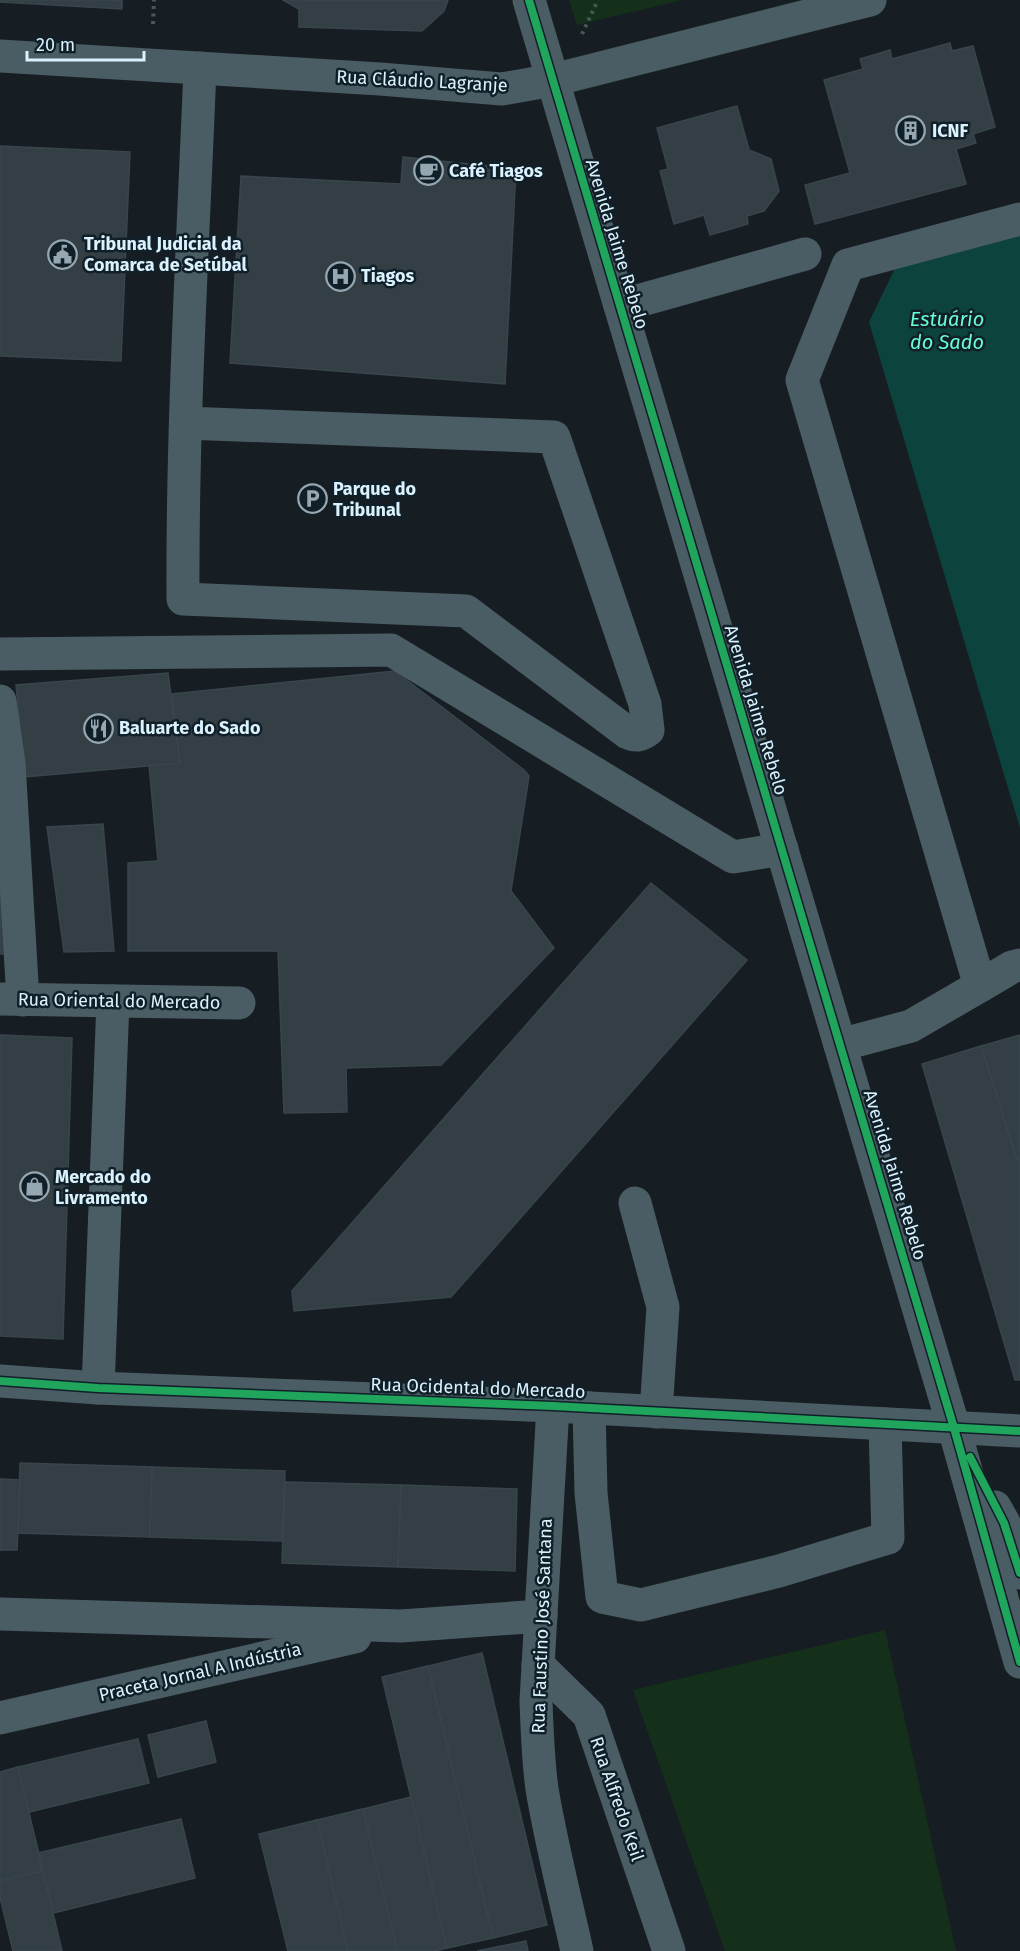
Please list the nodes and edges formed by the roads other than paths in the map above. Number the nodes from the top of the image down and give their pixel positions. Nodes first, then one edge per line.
1 (529, 0) edge
2 (870, 0) edge
3 (0, 56) edge
4 (200, 68) junction
5 (553, 80) junction
6 (1020, 219) edge
7 (805, 254) dead end
8 (620, 306) junction
9 (186, 423) junction
10 (0, 654) edge
11 (0, 701) edge
12 (782, 849) junction
13 (1020, 965) edge
14 (980, 986) junction
15 (11, 1000) edge
16 (113, 1001) junction
17 (239, 1003) dead end
18 (840, 1044) junction
19 (635, 1203) dead end
20 (0, 1381) edge
21 (98, 1388) junction
22 (553, 1406) junction
23 (589, 1408) junction
24 (656, 1412) junction
25 (885, 1424) junction
26 (954, 1428) junction
27 (1020, 1431) edge
28 (1020, 1573) edge
29 (0, 1614) edge
30 (541, 1616) junction
31 (401, 1626) junction
32 (1020, 1662) edge
33 (538, 1665) junction
34 (0, 1718) edge
35 (577, 1951) edge
36 (669, 1951) edge

1 - 5 street, Avenida Jaime Rebelo
2 - 5 street, Rua Cláudio Lagranje
3 - 4 street, Rua Cláudio Lagranje
4 - 5 street, Rua Cláudio Lagranje
4 - 9 street
5 - 8 street, Avenida Jaime Rebelo
6 - 14 street
7 - 8 street
8 - 12 street, Avenida Jaime Rebelo
9 - 9 street
10 - 12 street
11 - 15 street
12 - 18 street, Avenida Jaime Rebelo
13 - 14 street
14 - 18 street
15 - 16 street, Rua Oriental do Mercado
16 - 17 street, Rua Oriental do Mercado
16 - 21 street
18 - 26 street, Avenida Jaime Rebelo
19 - 24 street
20 - 21 street, Rua Ocidental do Mercado
21 - 22 street, Rua Ocidental do Mercado
22 - 23 street, Rua Ocidental do Mercado
22 - 30 street, Rua Faustino José Santana
23 - 24 street, Rua Ocidental do Mercado
23 - 25 street
24 - 25 street, Rua Ocidental do Mercado
25 - 26 street, Rua Ocidental do Mercado
26 - 27 street, Rua Ocidental do Mercado
26 - 28 street
26 - 32 street
29 - 31 street, Praceta Jornal A Indústria
30 - 31 street, Praceta Jornal A Indústria
30 - 33 street, Rua Faustino José Santana
31 - 34 street, Praceta Jornal A Indústria
33 - 35 street, Rua Faustino José Santana
33 - 36 street, Rua Alfredo Keil

